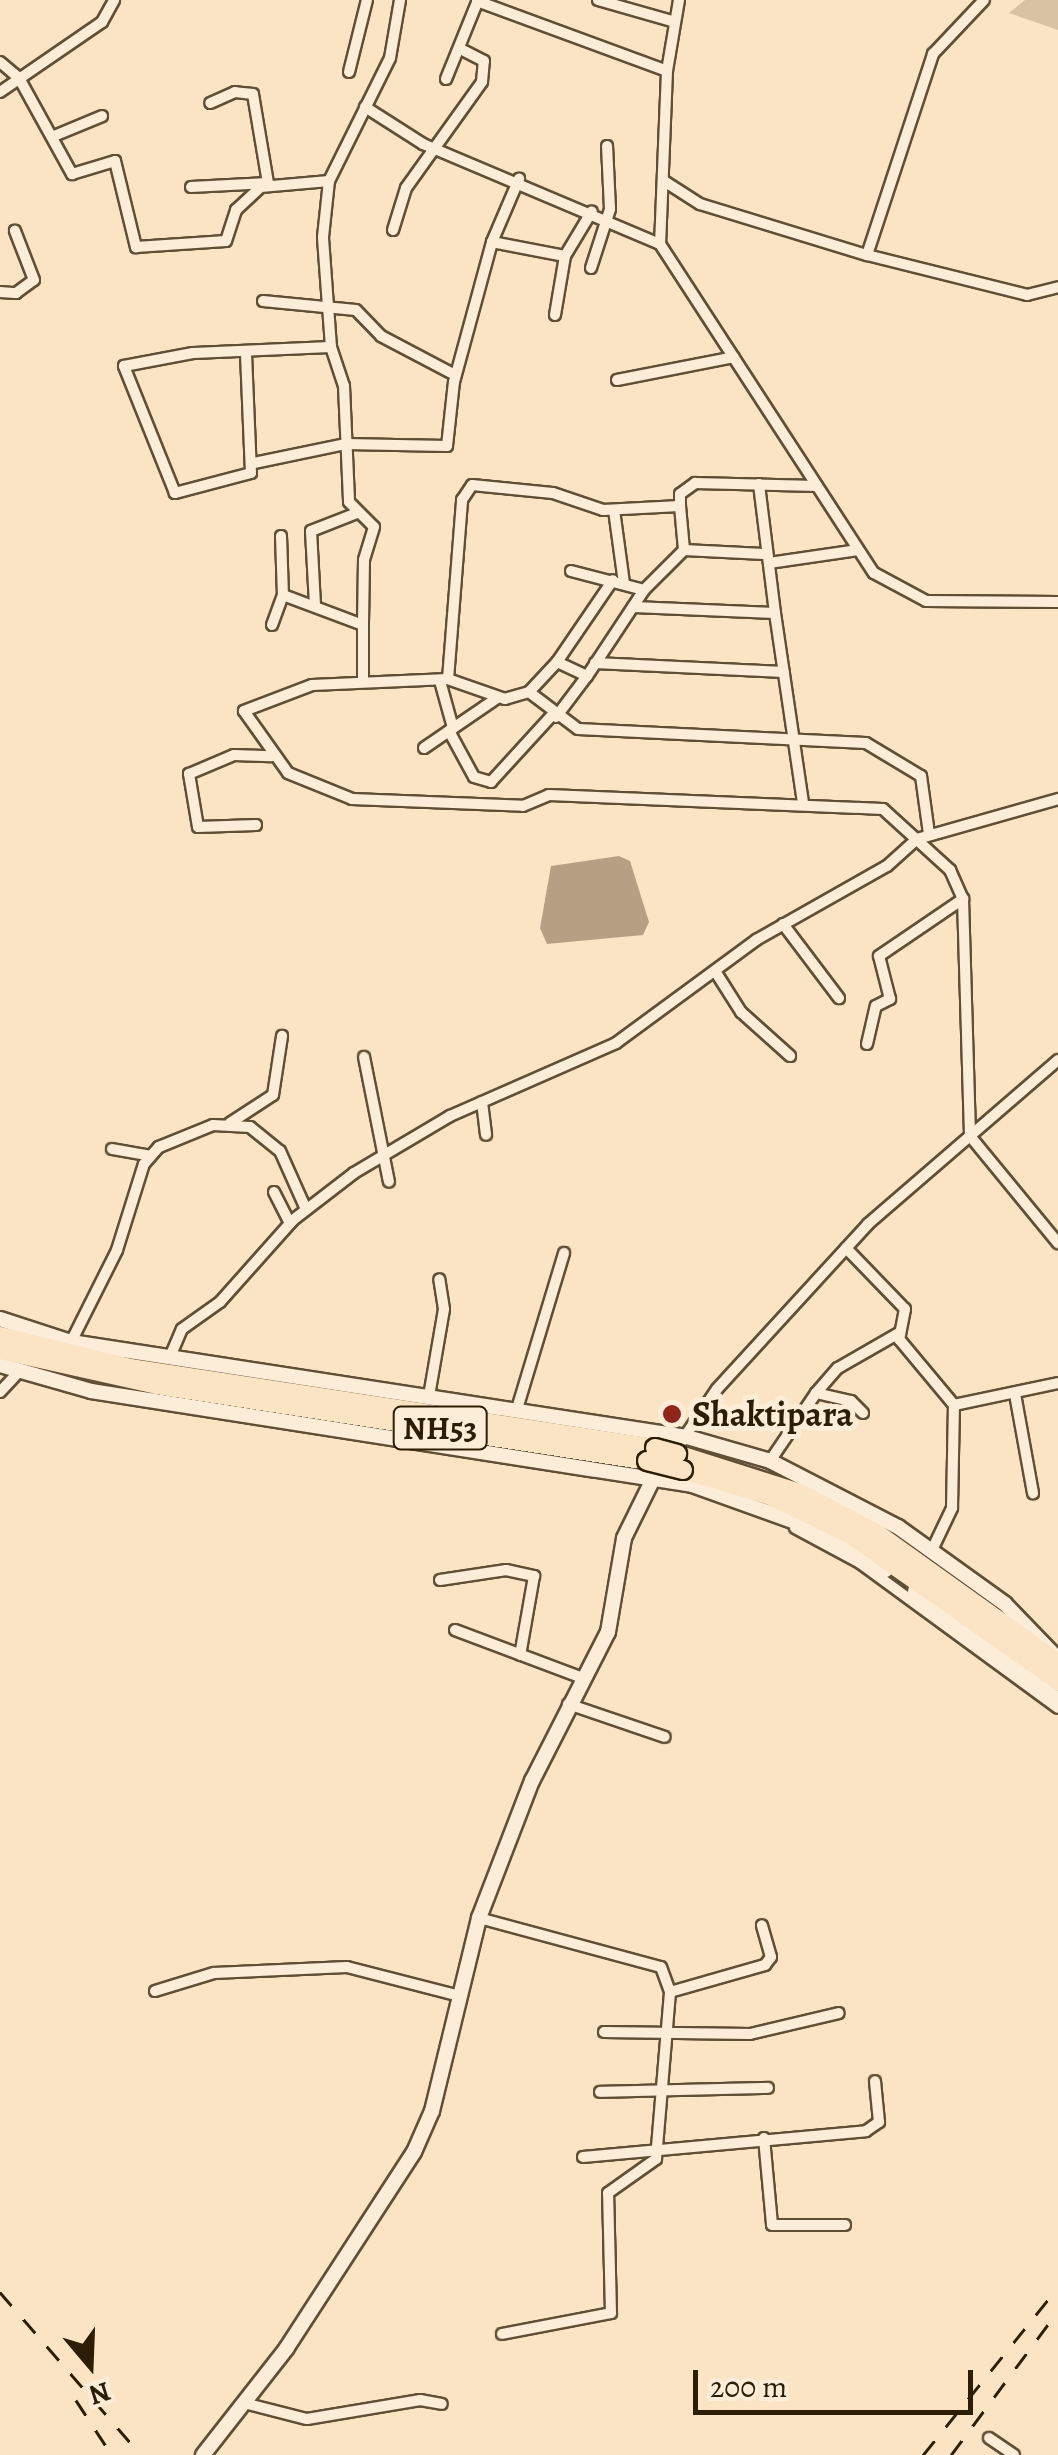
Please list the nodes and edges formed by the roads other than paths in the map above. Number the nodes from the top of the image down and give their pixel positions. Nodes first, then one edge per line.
1 (114, 0) edge
2 (367, 0) edge
3 (400, 0) edge
4 (598, 0) edge
5 (678, 0) edge
6 (984, 0) edge
7 (478, 1) edge
8 (675, 22) junction
9 (459, 48) junction
10 (0, 62) edge
11 (667, 71) junction
12 (349, 72) dead end
13 (20, 78) junction
14 (446, 78) dead end
15 (0, 92) edge
16 (210, 103) dead end
17 (365, 107) junction
18 (102, 116) dead end
19 (54, 136) junction
20 (607, 146) dead end
21 (434, 147) junction
22 (519, 179) junction
23 (329, 181) junction
24 (664, 181) junction
25 (268, 183) junction
26 (191, 187) dead end
27 (592, 212) junction
28 (609, 218) junction
29 (393, 230) dead end
30 (16, 231) dead end
31 (492, 242) junction
32 (660, 244) junction
33 (868, 255) junction
34 (565, 256) junction
35 (590, 268) dead end
36 (1058, 287) edge
37 (0, 292) edge
38 (263, 301) dead end
39 (331, 309) junction
40 (555, 315) dead end
41 (331, 347) junction
42 (246, 354) junction
43 (734, 357) junction
44 (455, 375) junction
45 (617, 380) dead end
46 (346, 444) junction
47 (254, 464) junction
48 (760, 484) junction
49 (816, 486) junction
50 (680, 506) junction
51 (614, 510) junction
52 (357, 513) junction
53 (281, 536) dead end
54 (684, 550) junction
55 (858, 550) junction
56 (766, 558) junction
57 (571, 571) dead end
58 (619, 582) junction
59 (644, 590) junction
60 (283, 595) junction
61 (1058, 602) edge
62 (314, 604) junction
63 (633, 606) junction
64 (775, 613) junction
65 (272, 625) dead end
66 (363, 625) junction
67 (556, 662) junction
68 (594, 663) junction
69 (784, 672) junction
70 (586, 676) junction
71 (364, 680) junction
72 (444, 680) junction
73 (528, 692) junction
74 (497, 698) junction
75 (555, 716) junction
76 (451, 730) junction
77 (793, 738) junction
78 (424, 748) dead end
79 (271, 756) junction
80 (1058, 800) edge
81 (803, 802) junction
82 (256, 825) dead end
83 (929, 834) junction
84 (917, 839) junction
85 (963, 899) junction
86 (784, 924) junction
87 (715, 972) junction
88 (839, 998) dead end
89 (282, 1036) dead end
90 (867, 1044) dead end
91 (790, 1056) dead end
92 (364, 1057) dead end
93 (1058, 1060) edge
94 (482, 1102) junction
95 (230, 1123) junction
96 (486, 1135) dead end
97 (970, 1136) junction
98 (112, 1149) dead end
99 (384, 1155) junction
100 (150, 1156) junction
101 (388, 1182) dead end
102 (274, 1192) dead end
103 (306, 1209) junction
104 (290, 1223) junction
105 (1058, 1243) edge
106 (846, 1248) junction
107 (564, 1254) dead end
108 (439, 1279) dead end
109 (0, 1319) edge
110 (899, 1332) junction
111 (0, 1336) edge
112 (71, 1342) junction
113 (0, 1350) edge
114 (170, 1357) junction
115 (0, 1365) edge
116 (18, 1373) junction
117 (1058, 1383) edge
118 (0, 1392) edge
119 (816, 1393) junction
120 (1015, 1394) junction
121 (430, 1396) junction
122 (281, 1397) junction
123 (954, 1405) junction
124 (517, 1409) junction
125 (863, 1413) dead end
126 (687, 1437) junction
127 (770, 1461) junction
128 (654, 1477) junction
129 (1033, 1493) dead end
130 (774, 1512) junction
131 (852, 1528) junction
132 (932, 1550) junction
133 (440, 1580) dead end
134 (455, 1630) dead end
135 (520, 1655) junction
136 (1058, 1661) edge
137 (583, 1678) junction
138 (1058, 1681) edge
139 (1058, 1699) edge
140 (568, 1704) junction
141 (1058, 1708) edge
142 (665, 1737) dead end
143 (479, 1918) junction
144 (762, 1925) dead end
145 (155, 1991) dead end
146 (670, 1992) junction
147 (460, 1996) junction
148 (839, 2013) dead end
149 (604, 2032) dead end
150 (666, 2036) junction
151 (874, 2082) dead end
152 (768, 2088) dead end
153 (600, 2092) dead end
154 (662, 2096) junction
155 (764, 2138) junction
156 (658, 2148) junction
157 (582, 2157) dead end
158 (846, 2225) dead end
159 (502, 2334) dead end
160 (244, 2403) junction
161 (442, 2404) dead end
162 (990, 2438) dead end
163 (204, 2455) edge
164 (1014, 2455) edge

1 - 13 street
2 - 12 street
3 - 17 street
4 - 8 street
5 - 8 street
6 - 33 street
7 - 9 street
7 - 11 street
8 - 11 street
9 - 14 street
9 - 21 street
10 - 13 street
11 - 24 street
13 - 15 street
13 - 19 street
16 - 25 street
17 - 21 street
17 - 23 street
18 - 19 street
19 - 25 street
20 - 28 street
21 - 22 street
21 - 29 street
22 - 27 street
22 - 31 street
23 - 25 street
23 - 39 street
24 - 32 street
24 - 33 street
25 - 26 street
27 - 28 street
27 - 34 street
28 - 32 street
28 - 35 street
30 - 37 street
31 - 34 street
31 - 44 street
32 - 43 street
33 - 36 street
34 - 40 street
38 - 39 street
39 - 41 street
39 - 44 street
41 - 42 street
41 - 46 street
42 - 47 street
42 - 47 street
43 - 45 street
43 - 49 street
44 - 46 street
46 - 47 street
46 - 52 street
48 - 49 street
48 - 50 street
48 - 56 street
49 - 55 street
50 - 51 street
50 - 54 street
51 - 58 street
51 - 72 street
52 - 62 street
52 - 66 street
53 - 60 street
54 - 56 street
54 - 59 street
55 - 56 street
55 - 61 street
56 - 64 street
57 - 58 street
58 - 59 street
58 - 67 street
59 - 63 street
60 - 62 street
60 - 65 street
62 - 66 street
63 - 64 street
63 - 68 street
64 - 69 street
66 - 71 street
67 - 70 street
67 - 73 street
68 - 69 street
68 - 70 street
69 - 77 street
70 - 75 street
71 - 72 street
71 - 79 street
72 - 74 street
72 - 76 street
73 - 74 street
73 - 75 street
74 - 76 street
75 - 76 street
75 - 77 street
76 - 78 street
77 - 81 street
77 - 83 street
79 - 81 street
79 - 82 street
80 - 83 street
81 - 84 street
83 - 84 street
84 - 85 street
84 - 86 street
85 - 90 street
85 - 97 street
86 - 87 street
86 - 88 street
87 - 91 street
87 - 94 street
89 - 95 street
92 - 99 street
93 - 97 street
94 - 96 street
94 - 99 street
95 - 100 street
95 - 103 street
97 - 105 street
97 - 106 street
98 - 100 street
99 - 101 street
99 - 103 street
100 - 112 street
102 - 104 street
103 - 104 street
104 - 114 street
106 - 110 street
106 - 126 street
107 - 124 street
108 - 121 street
109 - 112 main road
110 - 119 street
110 - 123 street
111 - 122 highway, NH53
112 - 114 main road
113 - 122 highway, NH53
114 - 121 main road
115 - 116 main road
116 - 118 street
116 - 128 main road
117 - 120 street
119 - 125 street
119 - 127 street
120 - 123 street
120 - 129 street
121 - 124 main road
122 - 131 highway, NH53, bridge
123 - 132 street
124 - 126 main road
126 - 127 main road
126 - 128 street
127 - 132 main road
128 - 130 main road
128 - 137 main road
130 - 139 main road
130 - 141 street
131 - 136 highway, NH53
131 - 138 highway, NH53
132 - 136 main road
133 - 135 street
134 - 135 street
135 - 137 street
137 - 140 main road
140 - 142 street
140 - 143 main road
143 - 146 street
143 - 147 main road
144 - 146 street
145 - 147 street
146 - 150 street
147 - 160 main road
148 - 150 street
149 - 150 street
150 - 154 street
151 - 155 street
152 - 154 street
153 - 154 street
154 - 156 street
155 - 156 street
155 - 158 street
156 - 157 street
156 - 159 street
160 - 161 street
160 - 163 main road
162 - 164 street

